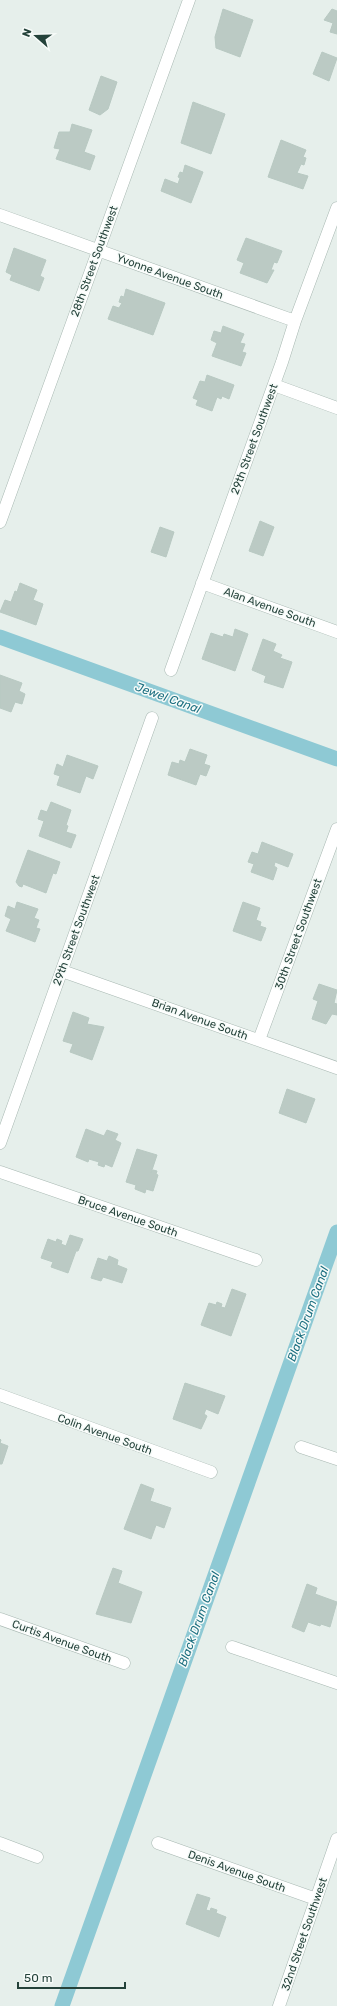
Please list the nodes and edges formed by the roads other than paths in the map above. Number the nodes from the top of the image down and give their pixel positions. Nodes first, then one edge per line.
1 (189, 0) edge
2 (337, 208) edge
3 (0, 215) edge
4 (98, 250) junction
5 (294, 321) junction
6 (274, 385) junction
7 (337, 408) edge
8 (0, 522) edge
9 (202, 583) junction
10 (337, 632) edge
11 (170, 670) dead end
12 (152, 718) dead end
13 (337, 829) edge
14 (62, 971) junction
15 (259, 1040) junction
16 (337, 1068) edge
17 (3, 1127) edge
18 (0, 1143) edge
19 (0, 1172) edge
20 (256, 1260) dead end
21 (0, 1395) edge
22 (301, 1447) dead end
23 (337, 1459) edge
24 (211, 1472) dead end
25 (0, 1619) edge
26 (232, 1647) dead end
27 (124, 1663) dead end
28 (337, 1683) edge
29 (337, 1839) edge
30 (0, 1843) edge
31 (158, 1843) dead end
32 (37, 1857) dead end
33 (316, 1899) junction
34 (279, 2006) edge

1 - 4 street, 28th Street Southwest
2 - 5 street, 29th Street Southwest
3 - 4 street, Yvonne Avenue South
4 - 5 street, Yvonne Avenue South
4 - 8 street, 28th Street Southwest
5 - 6 street, 29th Street Southwest
6 - 7 street
6 - 9 street, 29th Street Southwest
9 - 10 street, Alan Avenue South
9 - 11 street, 29th Street Southwest
12 - 14 street, 29th Street Southwest
13 - 15 street, 30th Street Southwest
14 - 15 street, Brian Avenue South
14 - 17 street, 29th Street Southwest
15 - 16 street, Brian Avenue South
17 - 18 street, 29th Street Southwest
19 - 20 street, Bruce Avenue South
21 - 24 street, Colin Avenue South
22 - 23 street
25 - 27 street, Curtis Avenue South
26 - 28 street
29 - 33 street, 32nd Street Southwest
30 - 32 street
31 - 33 street, Denis Avenue South
33 - 34 street, 32nd Street Southwest

